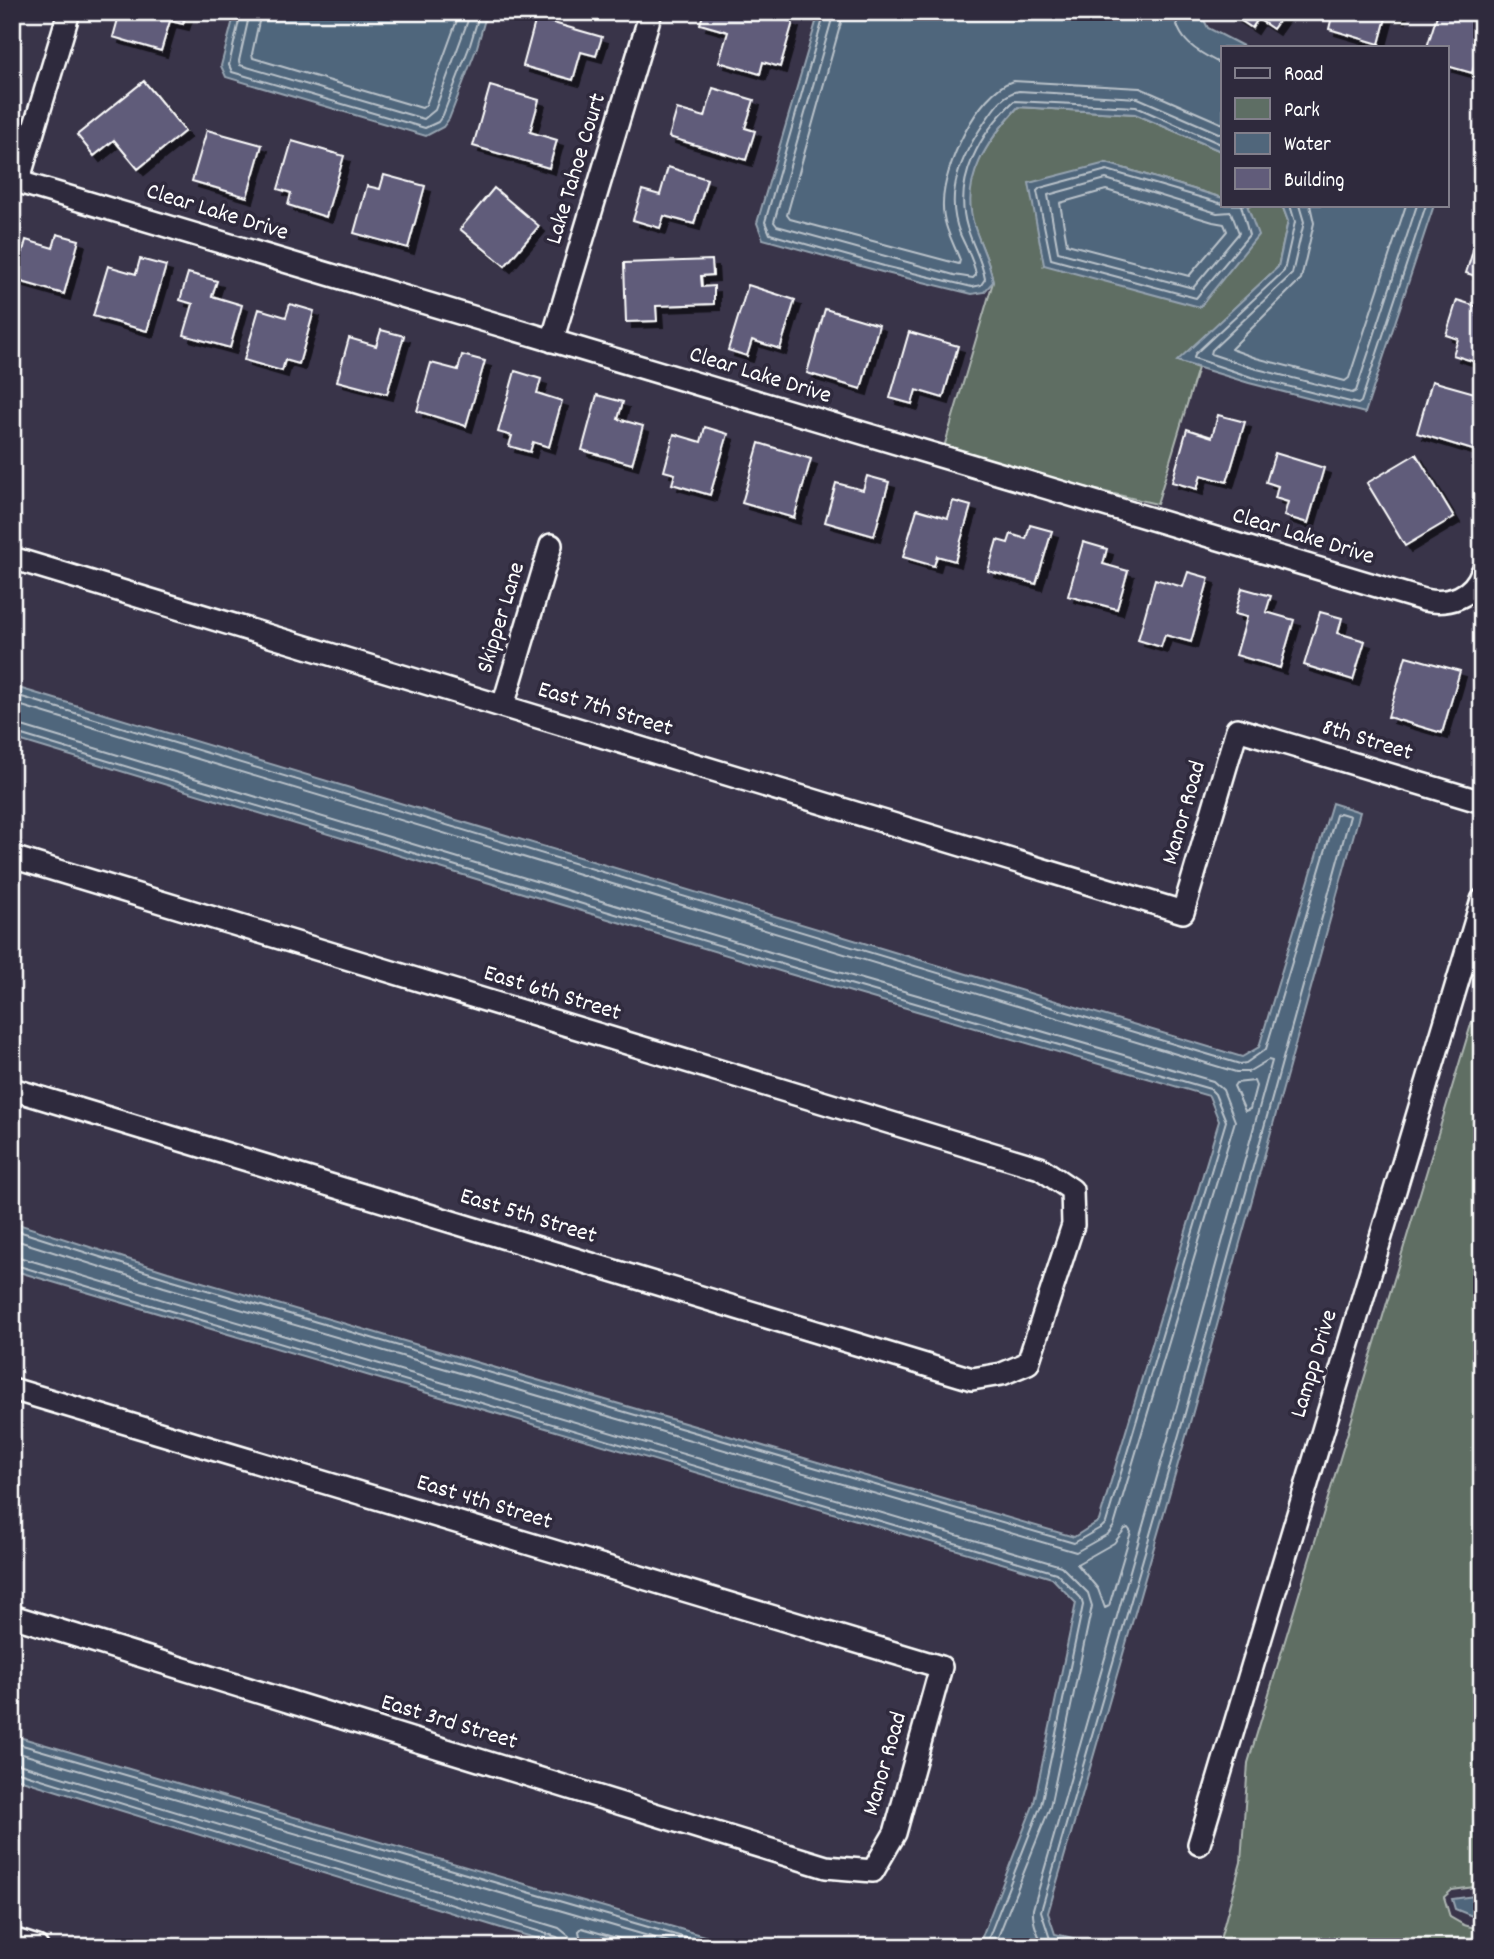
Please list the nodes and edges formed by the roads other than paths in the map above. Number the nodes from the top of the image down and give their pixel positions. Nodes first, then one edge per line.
1 (69, 12) edge
2 (651, 12) edge
3 (15, 181) edge
4 (552, 341) junction
5 (551, 545) dead end
6 (12, 558) edge
7 (1482, 572) edge
8 (503, 706) junction
9 (1237, 729) joint
10 (1482, 802) edge
11 (12, 857) edge
12 (1482, 900) edge
13 (1183, 912) joint
14 (12, 1089) edge
15 (1028, 1363) joint
16 (12, 1389) edge
17 (12, 1616) edge
18 (941, 1667) joint
19 (1199, 1844) dead end
20 (873, 1871) joint
21 (12, 1939) edge
22 (37, 1947) edge

1 - 3 street
2 - 4 street, Lake Tahoe Court
3 - 4 street, Clear Lake Drive
4 - 7 street, Clear Lake Drive
5 - 8 street, Skipper Lane
6 - 8 street, East 7th Street
8 - 13 street, East 7th Street
9 - 10 street, 8th Street
9 - 13 street, Manor Road
11 - 15 street, East 6th Street
12 - 19 street, Lampp Drive
14 - 15 street, East 5th Street
16 - 18 street, East 4th Street
17 - 20 street, East 3rd Street
18 - 20 street, Manor Road
21 - 22 street

